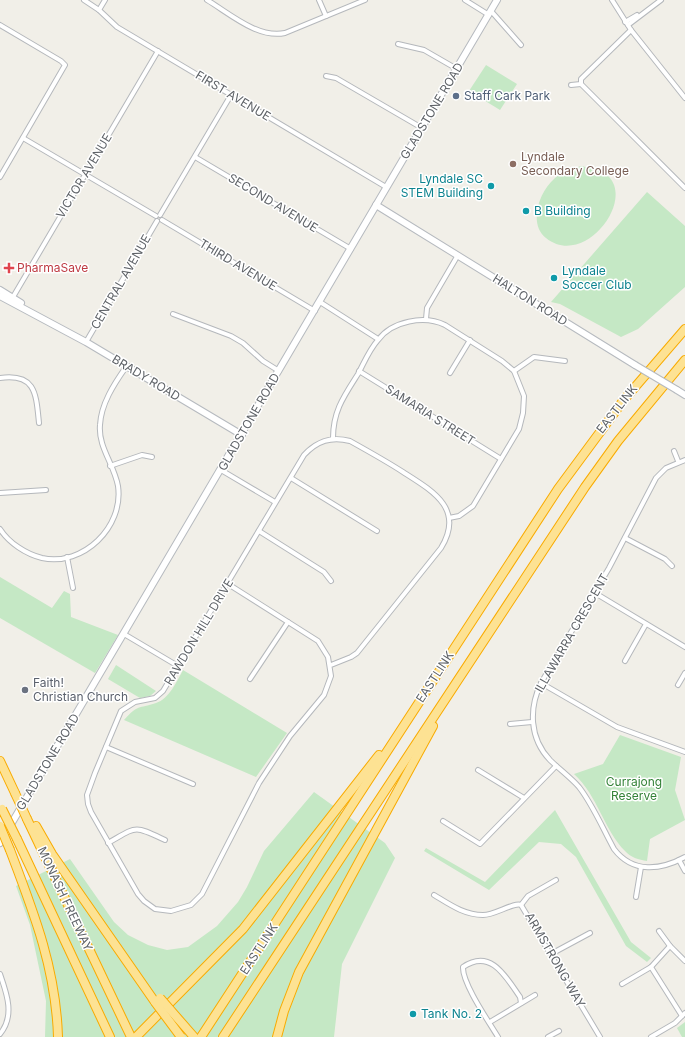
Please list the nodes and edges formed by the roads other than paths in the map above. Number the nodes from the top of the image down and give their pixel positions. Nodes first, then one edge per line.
1 (84, 0) edge
2 (105, 0) edge
3 (207, 0) edge
4 (319, 0) edge
5 (365, 0) edge
6 (465, 0) edge
7 (497, 0) edge
8 (612, 0) edge
9 (661, 0) edge
10 (99, 10) junction
11 (490, 13) junction
12 (326, 16) junction
13 (626, 24) junction
14 (0, 25) edge
15 (631, 30) junction
16 (398, 44) dead end
17 (521, 45) dead end
18 (158, 52) junction
19 (457, 69) junction
20 (326, 76) dead end
21 (581, 84) junction
22 (571, 85) dead end
23 (231, 95) junction
24 (685, 98) edge
25 (422, 128) junction
26 (24, 138) junction
27 (195, 157) junction
28 (86, 174) junction
29 (0, 177) edge
30 (386, 187) junction
31 (685, 188) edge
32 (376, 205) junction
33 (158, 215) junction
34 (162, 220) junction
35 (157, 221) junction
36 (351, 249) junction
37 (458, 255) junction
38 (0, 290) edge
39 (0, 296) edge
40 (12, 299) junction
41 (320, 302) junction
42 (315, 311) junction
43 (172, 314) dead end
44 (426, 319) junction
45 (685, 329) edge
46 (378, 339) junction
47 (470, 340) junction
48 (86, 342) junction
49 (685, 360) edge
50 (565, 361) dead end
51 (126, 367) junction
52 (279, 371) junction
53 (360, 371) junction
54 (514, 372) junction
55 (450, 373) dead end
56 (0, 378) edge
57 (685, 395) edge
58 (39, 423) dead end
59 (242, 435) junction
60 (333, 438) junction
61 (674, 451) dead end
62 (152, 457) dead end
63 (501, 460) junction
64 (685, 460) edge
65 (678, 461) junction
66 (110, 466) junction
67 (221, 470) junction
68 (291, 478) junction
69 (46, 490) dead end
70 (0, 493) edge
71 (275, 502) junction
72 (449, 518) junction
73 (0, 529) edge
74 (259, 531) junction
75 (377, 531) dead end
76 (624, 538) junction
77 (67, 558) junction
78 (672, 566) dead end
79 (331, 582) dead end
80 (228, 584) junction
81 (74, 588) dead end
82 (594, 593) junction
83 (288, 622) junction
84 (646, 624) junction
85 (124, 634) junction
86 (685, 647) edge
87 (625, 661) dead end
88 (331, 665) junction
89 (178, 666) junction
90 (685, 673) edge
91 (250, 679) dead end
92 (541, 683) junction
93 (678, 685) dead end
94 (452, 690) junction
95 (412, 712) junction
96 (532, 722) junction
97 (510, 724) dead end
98 (106, 747) junction
99 (685, 752) edge
100 (0, 761) edge
101 (556, 766) junction
102 (478, 770) dead end
103 (193, 784) dead end
104 (524, 798) junction
105 (1, 806) edge
106 (29, 818) junction
107 (443, 821) dead end
108 (0, 826) edge
109 (165, 840) dead end
110 (0, 843) edge
111 (108, 843) junction
112 (685, 857) edge
113 (679, 860) junction
114 (641, 867) junction
115 (685, 871) edge
116 (556, 880) dead end
117 (434, 895) dead end
118 (636, 897) dead end
119 (522, 905) junction
120 (659, 931) dead end
121 (590, 933) dead end
122 (670, 946) junction
123 (552, 954) junction
124 (685, 960) edge
125 (651, 967) junction
126 (0, 974) edge
127 (622, 984) dead end
128 (535, 995) dead end
129 (158, 1000) junction
130 (521, 1003) junction
131 (683, 1014) edge
132 (490, 1022) junction
133 (559, 1030) dead end
134 (0, 1034) edge
135 (58, 1037) edge
136 (110, 1037) edge
137 (131, 1037) edge
138 (136, 1037) edge
139 (181, 1037) edge
140 (194, 1037) edge
141 (201, 1037) edge
142 (223, 1037) edge
143 (277, 1037) edge
144 (498, 1037) edge
145 (548, 1037) edge
146 (600, 1037) edge
147 (650, 1037) edge

1 - 10 street, FIRST AVENUE
2 - 10 street
3 - 12 street
4 - 12 street
5 - 12 street
6 - 11 street
7 - 11 main road, GLADSTONE ROAD
8 - 13 street
9 - 13 street
10 - 18 street, FIRST AVENUE
11 - 17 street
11 - 19 main road, GLADSTONE ROAD
13 - 15 street
14 - 26 street
15 - 21 street
15 - 24 street
16 - 19 street
18 - 23 street, FIRST AVENUE
18 - 28 street, VICTOR AVENUE
19 - 25 main road, GLADSTONE ROAD
20 - 25 street
21 - 22 street
21 - 31 street
23 - 27 street
23 - 30 street, FIRST AVENUE
25 - 30 main road, GLADSTONE ROAD
26 - 28 street
26 - 29 street
27 - 33 street
27 - 36 street, SECOND AVENUE
28 - 33 street
28 - 40 street, VICTOR AVENUE
30 - 32 main road, GLADSTONE ROAD
32 - 36 main road, GLADSTONE ROAD
32 - 37 main road, HALTON ROAD
33 - 34 street
33 - 35 street
34 - 35 street
34 - 42 street, THIRD AVENUE
35 - 48 street, CENTRAL AVENUE
36 - 41 main road, GLADSTONE ROAD
37 - 44 street
37 - 57 main road, HALTON ROAD, bridge
38 - 40 main road, BRADY ROAD
39 - 40 main road, BRADY ROAD
40 - 48 main road, BRADY ROAD
41 - 42 main road, GLADSTONE ROAD
41 - 46 street
42 - 52 main road, GLADSTONE ROAD
43 - 52 street
44 - 46 street
44 - 47 street
45 - 95 highway, EASTLINK
46 - 53 street
47 - 54 street
47 - 55 street
48 - 51 main road, BRADY ROAD
49 - 94 highway, EASTLINK
50 - 54 street
51 - 59 main road, BRADY ROAD
51 - 66 street
52 - 59 main road, GLADSTONE ROAD
53 - 60 street
53 - 63 street, SAMARIA STREET
54 - 63 street
56 - 58 street
59 - 67 main road, GLADSTONE ROAD
60 - 68 street, RAWDON HILL DRIVE
60 - 72 street
61 - 65 street
62 - 66 street
63 - 72 street
64 - 65 street, ILLAWARRA CRESCENT
65 - 76 street, ILLAWARRA CRESCENT
66 - 77 street
67 - 71 street
67 - 85 main road, GLADSTONE ROAD
68 - 71 street, RAWDON HILL DRIVE
68 - 75 street
69 - 70 street
71 - 74 street, RAWDON HILL DRIVE
72 - 88 street
73 - 77 street
74 - 79 street
74 - 80 street, RAWDON HILL DRIVE
76 - 78 street
76 - 82 street, ILLAWARRA CRESCENT
77 - 81 street
80 - 83 street
80 - 89 street, RAWDON HILL DRIVE
82 - 84 street
82 - 92 street, ILLAWARRA CRESCENT
83 - 88 street
83 - 91 street
84 - 86 street
84 - 87 street
85 - 89 street
85 - 110 main road, GLADSTONE ROAD
88 - 111 street, RAWDON HILL DRIVE
89 - 98 street, RAWDON HILL DRIVE
90 - 93 street
92 - 96 street, ILLAWARRA CRESCENT
92 - 99 street
94 - 142 highway, EASTLINK
94 - 143 highway
95 - 138 highway
95 - 141 highway, EASTLINK
96 - 97 street
96 - 101 street, ILLAWARRA CRESCENT
98 - 103 street
98 - 111 street, RAWDON HILL DRIVE
100 - 106 highway, bridge
101 - 104 street
101 - 114 street, ILLAWARRA CRESCENT
102 - 104 street
104 - 107 street
105 - 136 highway, MONASH FREEWAY, bridge
106 - 129 highway
106 - 137 highway, MONASH FREEWAY
108 - 135 highway, bridge
109 - 111 street
112 - 113 street, ILLAWARRA CRESCENT
113 - 114 street, ILLAWARRA CRESCENT
113 - 115 street
114 - 118 street
116 - 119 street
117 - 119 street, ARMSTRONG WAY
119 - 123 street, ARMSTRONG WAY
120 - 122 street
121 - 123 street
122 - 124 street
122 - 125 street
123 - 146 street, ARMSTRONG WAY
125 - 127 street
125 - 131 street
126 - 134 street
128 - 130 street
129 - 139 highway, bridge
129 - 140 highway, bridge
130 - 132 street
130 - 132 street
131 - 147 street
132 - 144 street
133 - 145 street

